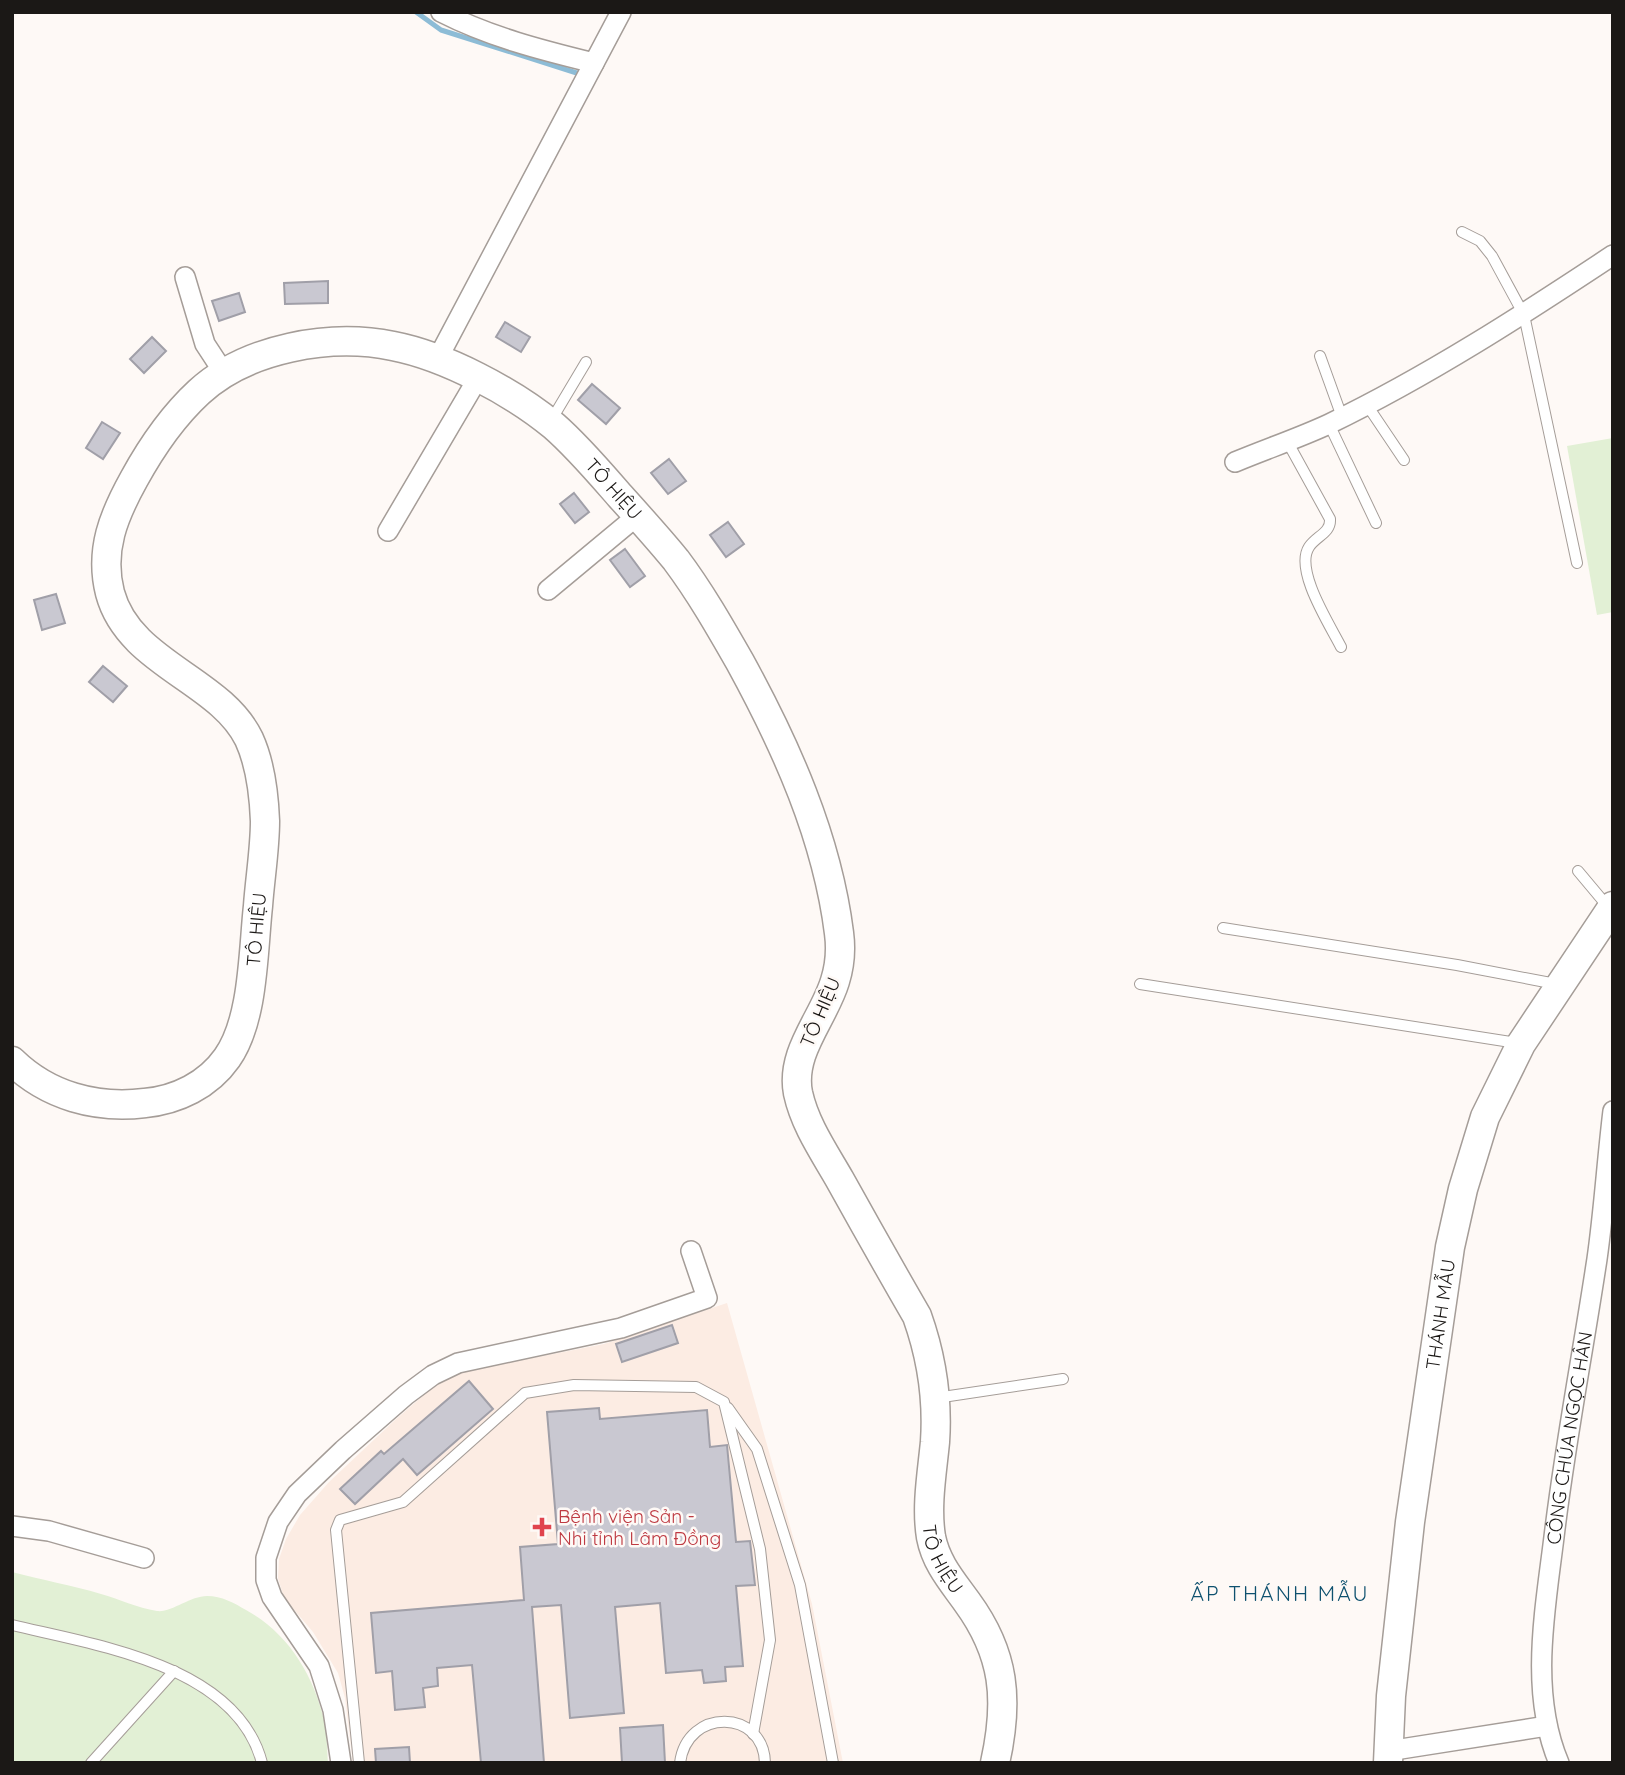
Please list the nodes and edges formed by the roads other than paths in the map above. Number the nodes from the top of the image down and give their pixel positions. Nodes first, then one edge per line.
1 (441, 12) edge
2 (621, 12) edge
3 (594, 63) junction
4 (1462, 232) dead end
5 (1613, 255) edge
6 (185, 278) dead end
7 (1524, 315) junction
8 (1320, 356) dead end
9 (438, 358) junction
10 (586, 362) dead end
11 (224, 373) junction
12 (478, 378) junction
13 (1367, 404) junction
14 (1335, 420) junction
15 (550, 423) junction
16 (1287, 441) junction
17 (1404, 460) dead end
18 (1235, 462) dead end
19 (637, 516) junction
20 (1376, 523) dead end
21 (388, 531) dead end
22 (1577, 563) dead end
23 (548, 590) dead end
24 (1341, 648) dead end
25 (1578, 871) dead end
26 (1611, 907) edge
27 (1223, 928) dead end
28 (1140, 984) dead end
29 (1560, 984) junction
30 (1521, 1044) junction
31 (12, 1061) edge
32 (1613, 1111) edge
33 (691, 1251) dead end
34 (1063, 1379) dead end
35 (936, 1398) junction
36 (724, 1402) junction
37 (12, 1525) edge
38 (144, 1558) dead end
39 (12, 1625) edge
40 (174, 1671) junction
41 (1547, 1726) junction
42 (754, 1734) junction
43 (1388, 1757) edge
44 (91, 1763) edge
45 (262, 1763) edge
46 (341, 1763) edge
47 (359, 1763) edge
48 (680, 1763) edge
49 (765, 1763) edge
50 (833, 1763) edge
51 (995, 1763) edge
52 (1559, 1763) edge

1 - 3 street
2 - 3 street
3 - 9 street
4 - 7 lane
5 - 7 street
6 - 11 street
7 - 13 street
7 - 22 lane
8 - 14 lane
9 - 11 street, TÔ HIỆU
9 - 12 street, TÔ HIỆU
10 - 15 lane
11 - 31 street, TÔ HIỆU
12 - 15 street, TÔ HIỆU
12 - 21 street
13 - 14 street
13 - 17 lane
14 - 16 street
14 - 20 lane
15 - 19 street, TÔ HIỆU
16 - 18 street
16 - 24 lane
19 - 23 street
19 - 35 street, TÔ HIỆU
25 - 26 lane
26 - 29 street, THÁNH MẪU
27 - 29 lane
28 - 30 lane
29 - 30 street, THÁNH MẪU
30 - 43 street, THÁNH MẪU
32 - 41 street, CÔNG CHÚA NGỌC HÂN
33 - 46 street
34 - 35 lane
35 - 51 street, TÔ HIỆU
36 - 42 lane
36 - 47 lane
36 - 50 lane
37 - 38 street
39 - 40 lane
40 - 44 lane
40 - 45 lane
41 - 43 street
41 - 52 street, CÔNG CHÚA NGỌC HÂN
42 - 48 lane
42 - 49 lane

